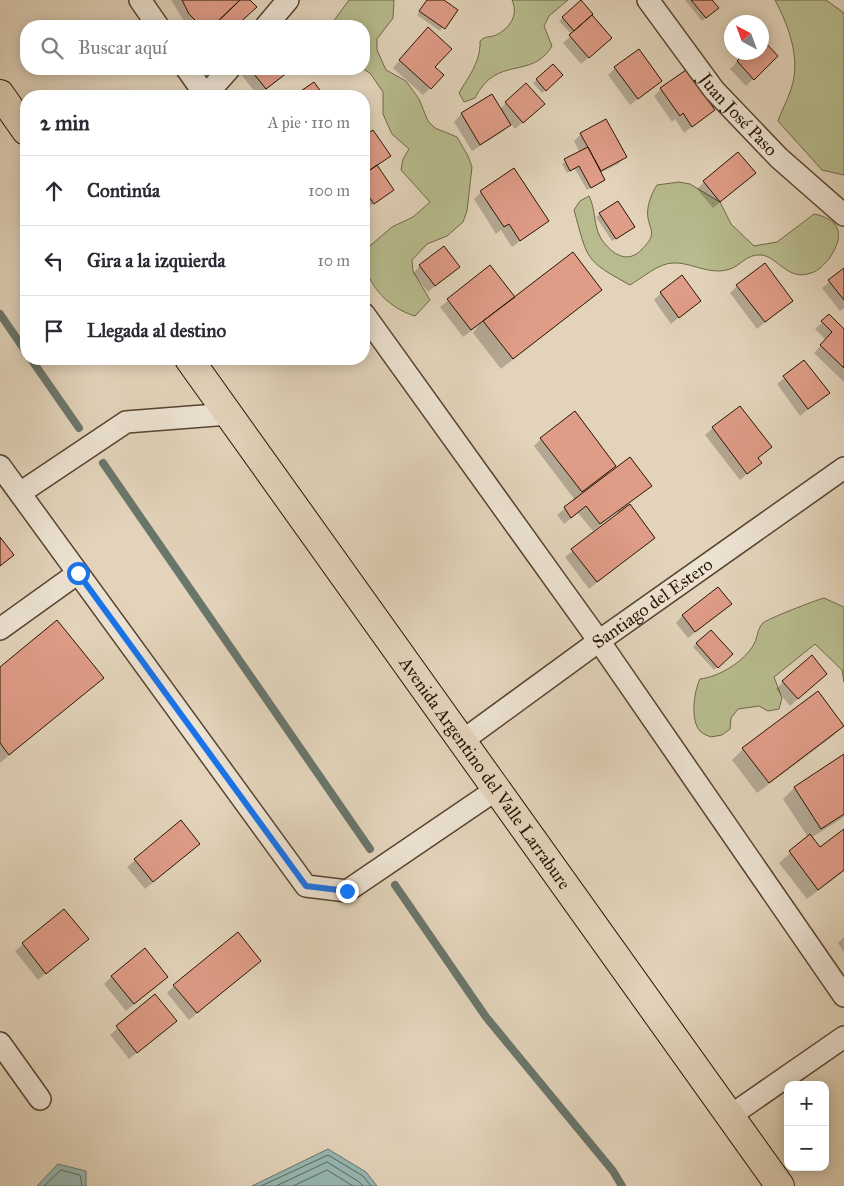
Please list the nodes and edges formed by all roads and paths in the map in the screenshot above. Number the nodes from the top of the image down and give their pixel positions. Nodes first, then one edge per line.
1 (140, 0) edge
2 (288, 0) edge
3 (648, 0) edge
4 (154, 20) edge
5 (271, 20) edge
6 (191, 75) edge
7 (224, 75) edge
8 (202, 90) edge
9 (211, 90) edge
10 (0, 94) edge
11 (20, 122) edge
12 (844, 215) edge
13 (370, 322) edge
14 (193, 365) edge
15 (228, 414) junction
16 (0, 466) edge
17 (844, 468) edge
18 (20, 493) junction
19 (78, 573) junction
20 (0, 628) edge
21 (599, 641) junction
22 (462, 741) junction
23 (497, 790) junction
24 (844, 996) edge
25 (844, 1038) edge
26 (0, 1043) edge
27 (40, 1099) dead end
28 (730, 1116) junction
29 (780, 1186) edge

1 - 4 street
2 - 5 street
3 - 12 street, Juan José Paso
6 - 8 street
7 - 9 street
10 - 11 highway
13 - 21 street
14 - 15 highway, Avenida Argentino del Valle Larrabure
15 - 18 street
15 - 22 highway, Avenida Argentino del Valle Larrabure
16 - 18 street
17 - 21 street, Santiago del Estero
18 - 19 street
19 - 20 street
19 - 23 street
21 - 22 street, Santiago del Estero
21 - 24 street
22 - 23 highway, Avenida Argentino del Valle Larrabure
23 - 28 highway, Avenida Argentino del Valle Larrabure
25 - 28 street
26 - 27 street
28 - 29 highway, Avenida Argentino del Valle Larrabure

